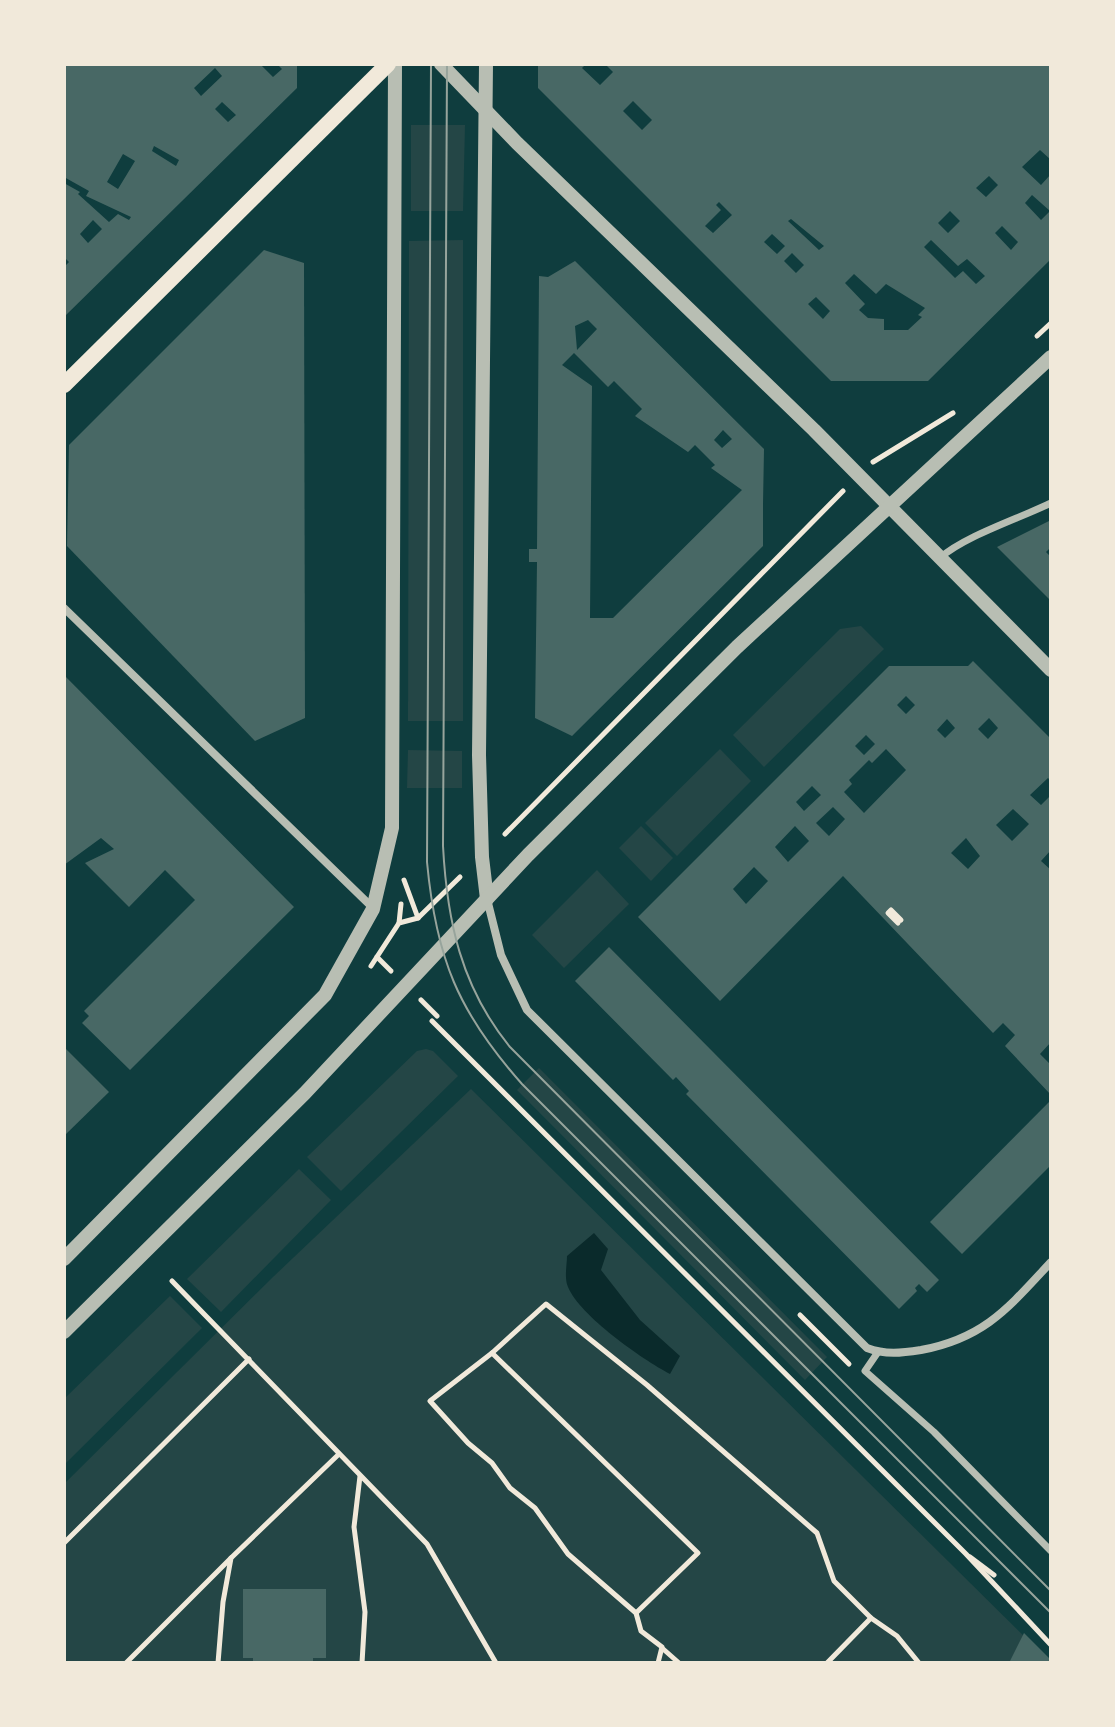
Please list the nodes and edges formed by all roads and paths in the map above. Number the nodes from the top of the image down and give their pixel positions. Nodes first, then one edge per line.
1 (388, 64) edge
2 (395, 64) edge
3 (441, 64) edge
4 (486, 64) edge
5 (486, 109) junction
6 (1051, 357) edge
7 (64, 385) edge
8 (960, 409) dead end
9 (858, 475) junction
10 (1051, 503) edge
11 (890, 507) junction
12 (940, 558) junction
13 (64, 608) edge
14 (1051, 670) edge
15 (511, 816) dead end
16 (470, 868) dead end
17 (403, 875) dead end
18 (487, 899) junction
19 (373, 909) junction
20 (418, 918) junction
21 (377, 957) junction
22 (392, 972) dead end
23 (365, 975) dead end
24 (429, 1007) dead end
25 (64, 1259) edge
26 (1051, 1262) edge
27 (172, 1281) dead end
28 (64, 1332) edge
29 (878, 1352) junction
30 (492, 1353) junction
31 (249, 1359) junction
32 (339, 1454) junction
33 (361, 1475) junction
34 (64, 1543) edge
35 (1051, 1551) edge
36 (966, 1554) junction
37 (231, 1558) junction
38 (994, 1575) dead end
39 (636, 1613) junction
40 (871, 1618) junction
41 (1051, 1645) edge
42 (662, 1647) junction
43 (126, 1663) edge
44 (218, 1663) edge
45 (362, 1663) edge
46 (496, 1663) edge
47 (658, 1663) edge
48 (679, 1663) edge
49 (827, 1663) edge
50 (919, 1663) edge

1 - 7 main road
2 - 19 street
3 - 5 street
4 - 5 street
5 - 9 street
5 - 18 street
6 - 11 street
8 - 9 path
9 - 11 street
9 - 15 path
10 - 12 street
11 - 12 street
11 - 18 street
12 - 14 street
13 - 19 street
16 - 20 path
17 - 20 path
18 - 28 street
18 - 29 street
19 - 25 street
20 - 21 path
21 - 22 path
21 - 23 path
24 - 36 path
26 - 29 street
27 - 31 path
29 - 35 street
30 - 39 path
30 - 39 path
30 - 40 path
31 - 32 path
31 - 34 path
32 - 33 path
32 - 37 path
33 - 45 path
33 - 46 path
36 - 38 path
36 - 41 path
37 - 43 path
37 - 44 path
39 - 42 path
40 - 49 path
40 - 50 path
42 - 47 path
42 - 48 path

